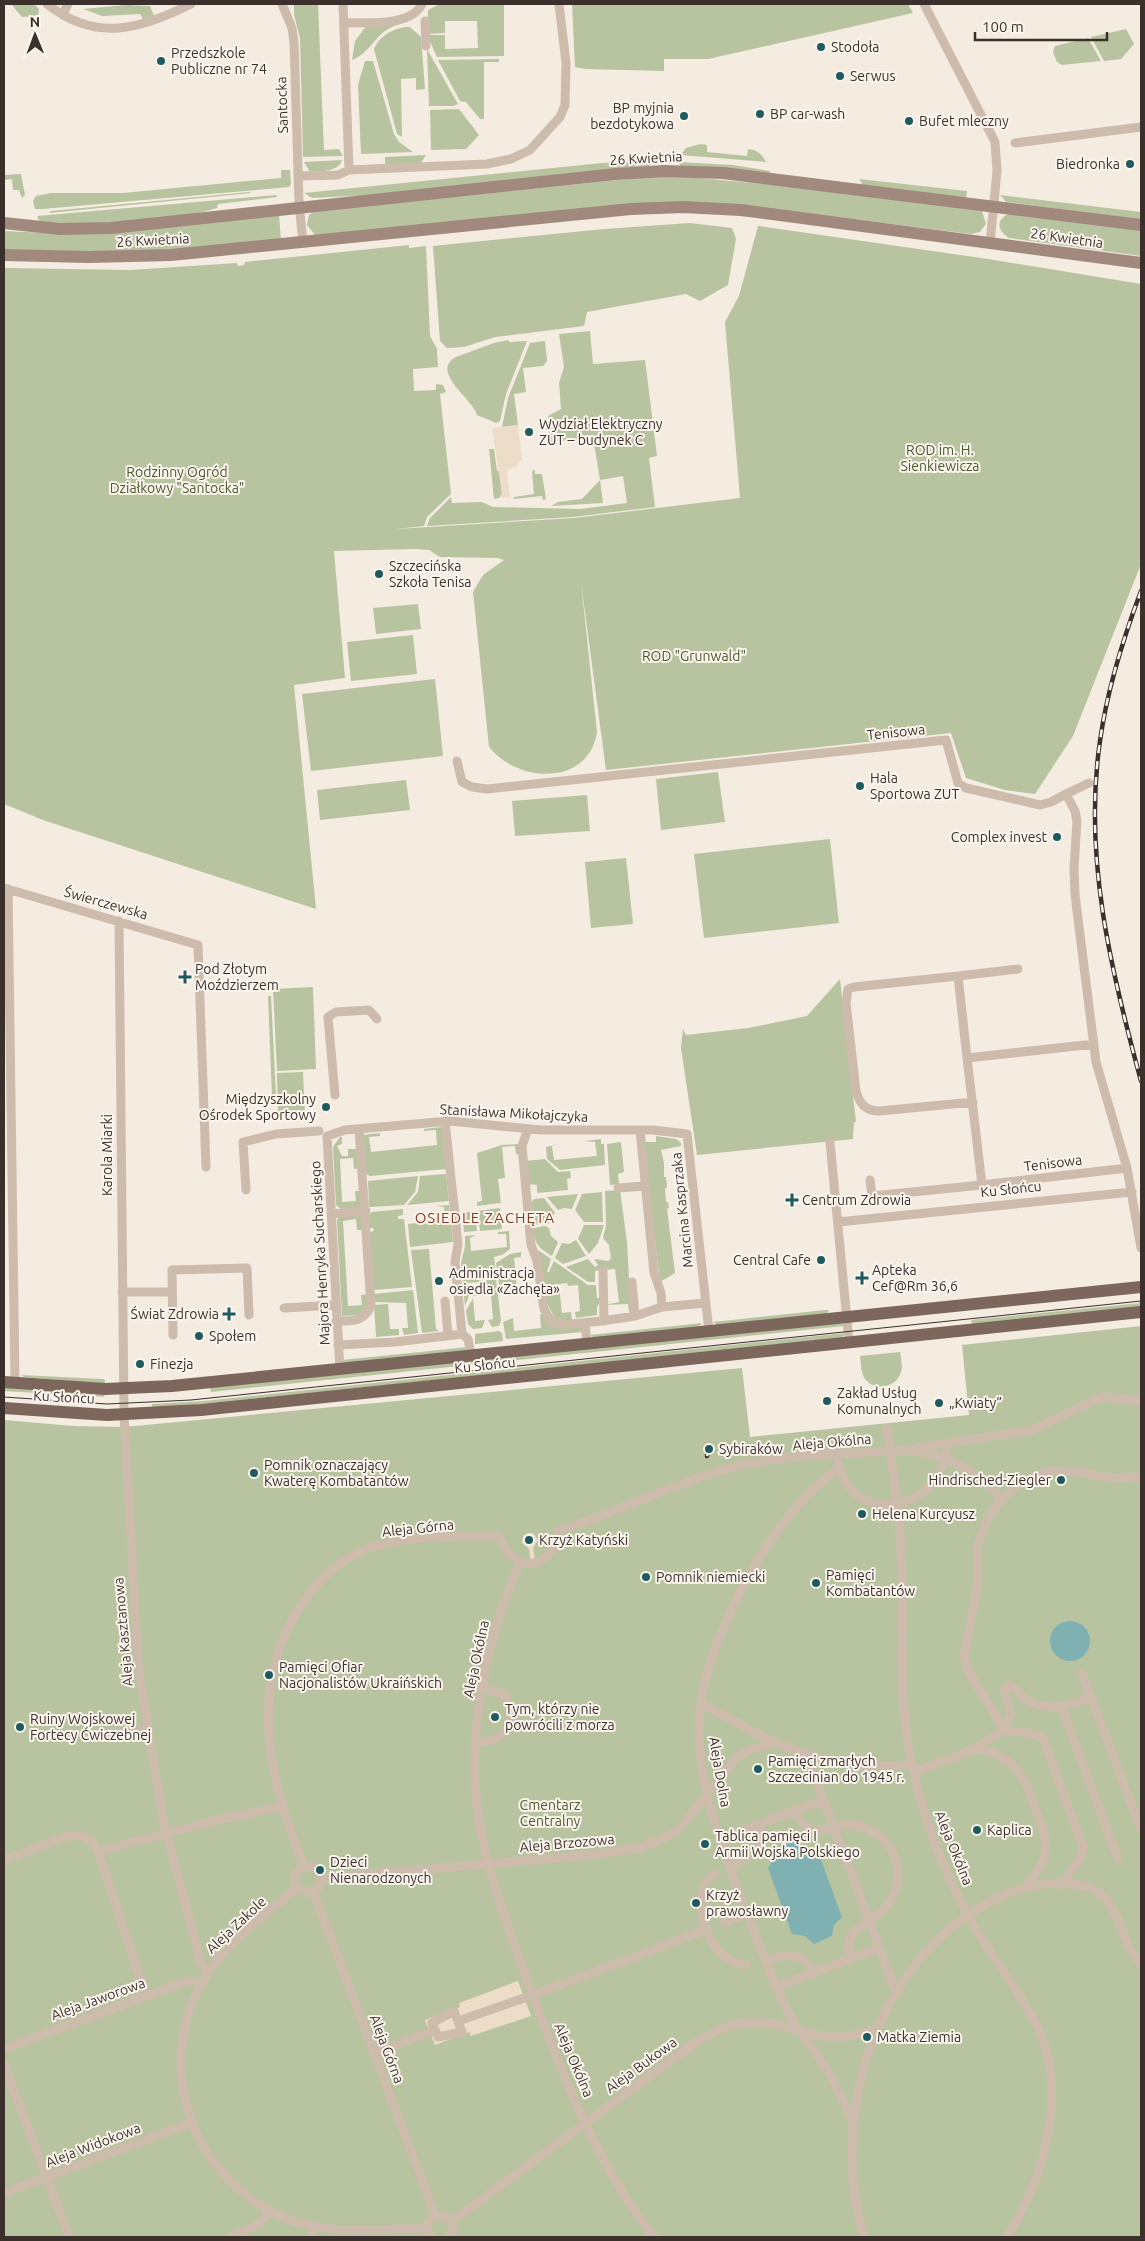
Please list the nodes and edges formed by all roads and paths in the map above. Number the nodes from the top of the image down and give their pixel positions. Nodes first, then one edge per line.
1 (47, 4) edge
2 (68, 4) edge
3 (191, 4) edge
4 (282, 4) edge
5 (343, 4) edge
6 (559, 4) edge
7 (924, 4) edge
8 (422, 8) edge
9 (63, 14) junction
10 (425, 21) dead end
11 (344, 23) junction
12 (426, 46) dead end
13 (1141, 127) edge
14 (1015, 143) dead end
15 (349, 170) junction
16 (298, 176) junction
17 (993, 206) junction
18 (299, 208) junction
19 (4, 223) edge
20 (1141, 225) edge
21 (303, 243) junction
22 (990, 243) junction
23 (4, 255) edge
24 (1141, 263) edge
25 (457, 761) dead end
26 (1089, 783) dead end
27 (1066, 794) junction
28 (6, 888) edge
29 (119, 921) junction
30 (1018, 968) dead end
31 (958, 976) junction
32 (377, 1019) dead end
33 (1094, 1044) junction
34 (967, 1058) junction
35 (335, 1094) dead end
36 (973, 1102) junction
37 (445, 1121) junction
38 (359, 1129) junction
39 (528, 1129) junction
40 (640, 1130) junction
41 (323, 1133) junction
42 (830, 1142) dead end
43 (206, 1167) dead end
44 (1127, 1168) junction
45 (870, 1180) dead end
46 (982, 1185) junction
47 (645, 1186) junction
48 (246, 1190) dead end
49 (1132, 1192) junction
50 (624, 1198) dead end
51 (366, 1211) junction
52 (331, 1214) junction
53 (838, 1222) junction
54 (1141, 1248) edge
55 (603, 1270) dead end
56 (632, 1282) dead end
57 (1141, 1287) edge
58 (122, 1292) junction
59 (172, 1292) junction
60 (445, 1301) dead end
61 (705, 1303) junction
62 (335, 1305) junction
63 (284, 1308) dead end
64 (662, 1308) junction
65 (1141, 1312) edge
66 (249, 1315) dead end
67 (635, 1316) junction
68 (847, 1317) junction
69 (336, 1321) junction
70 (604, 1321) junction
71 (585, 1323) junction
72 (709, 1331) junction
73 (462, 1334) junction
74 (173, 1336) dead end
75 (448, 1336) junction
76 (849, 1342) junction
77 (586, 1344) junction
78 (338, 1345) junction
79 (471, 1356) junction
80 (340, 1370) junction
81 (10, 1383) edge
82 (123, 1389) junction
83 (1141, 1401) edge
84 (4, 1408) edge
85 (124, 1421) junction
86 (887, 1429) dead end
87 (947, 1444) junction
88 (904, 1450) junction
89 (890, 1451) junction
90 (837, 1455) junction
91 (946, 1457) junction
92 (839, 1468) junction
93 (1141, 1478) edge
94 (1002, 1499) junction
95 (896, 1503) junction
96 (520, 1562) junction
97 (1082, 1673) dead end
98 (482, 1688) junction
99 (1091, 1698) junction
100 (701, 1703) junction
101 (1062, 1708) junction
102 (147, 1729) junction
103 (1004, 1730) junction
104 (94, 1737) dead end
105 (476, 1742) junction
106 (773, 1743) junction
107 (974, 1749) junction
108 (807, 1756) junction
109 (913, 1768) junction
110 (708, 1794) junction
111 (823, 1800) junction
112 (283, 1806) junction
113 (795, 1810) junction
114 (758, 1825) junction
115 (833, 1827) junction
116 (1141, 1830) edge
117 (167, 1833) junction
118 (720, 1839) junction
119 (98, 1851) junction
120 (1118, 1858) dead end
121 (4, 1860) edge
122 (488, 1864) junction
123 (304, 1867) junction
124 (725, 1870) junction
125 (321, 1878) junction
126 (1061, 1885) junction
127 (298, 1887) junction
128 (1025, 1887) junction
129 (314, 1891) junction
130 (747, 1913) junction
131 (967, 1914) junction
132 (868, 1920) junction
133 (724, 1923) dead end
134 (705, 1930) junction
135 (879, 1948) junction
136 (851, 1959) junction
137 (763, 1960) junction
138 (1141, 1964) edge
139 (746, 1965) dead end
140 (208, 1973) junction
141 (814, 1973) junction
142 (203, 1982) junction
143 (776, 1987) junction
144 (896, 1992) junction
145 (146, 1996) junction
146 (528, 1996) junction
147 (464, 2019) dead end
148 (877, 2028) junction
149 (797, 2029) junction
150 (435, 2030) dead end
151 (4, 2049) edge
152 (374, 2054) junction
153 (4, 2064) edge
154 (586, 2121) junction
155 (191, 2122) junction
156 (853, 2123) junction
157 (46, 2177) junction
158 (4, 2193) edge
159 (271, 2212) junction
160 (436, 2217) junction
161 (451, 2222) junction
162 (313, 2226) junction
163 (428, 2228) junction
164 (70, 2237) edge
165 (230, 2237) edge
166 (312, 2237) edge
167 (431, 2237) edge
168 (449, 2237) edge
169 (654, 2237) edge
170 (864, 2237) edge
171 (1007, 2237) edge

1 - 9 street
2 - 9 street
3 - 9 street
4 - 16 street, Santocka
5 - 11 street
6 - 15 street
7 - 17 street
8 - 11 street
10 - 12 street
11 - 15 street
13 - 14 street
15 - 16 street
16 - 18 street, Santocka
17 - 18 street, 26 Kwietnia
17 - 20 street, 26 Kwietnia
17 - 22 street
18 - 19 street, 26 Kwietnia
18 - 21 street
21 - 22 street, 26 Kwietnia
21 - 23 street, 26 Kwietnia
22 - 24 street, 26 Kwietnia
25 - 27 street, Tenisowa
26 - 27 street
27 - 33 street
28 - 29 street, Świerczewska
28 - 81 street
29 - 43 street, Świerczewska
29 - 58 street, Karola Miarki
30 - 31 street
31 - 34 street
31 - 36 street
32 - 35 street
33 - 34 street
33 - 44 street
34 - 36 street
36 - 46 street
37 - 38 street, Stanisława Mikołajczyka
37 - 39 street, Stanisława Mikołajczyka
37 - 73 street
38 - 41 street, Stanisława Mikołajczyka
38 - 51 street
39 - 40 street, Stanisława Mikołajczyka
39 - 71 street
40 - 47 street
40 - 61 street, Marcina Kasprzaka
41 - 48 street, Stanisława Mikołajczyka
41 - 52 street, Majora Henryka Sucharskiego
42 - 53 street
44 - 46 street, Tenisowa
44 - 49 street
45 - 46 street, Tenisowa
47 - 50 street
47 - 64 street
49 - 53 street, Ku Słońcu
49 - 54 street
51 - 52 street
51 - 69 street
52 - 62 street, Majora Henryka Sucharskiego
53 - 68 street
55 - 70 street
56 - 67 street
57 - 68 main road, Ku Słońcu
58 - 59 street
58 - 82 street, Karola Miarki
59 - 66 street
59 - 74 street
60 - 75 street
61 - 64 street
61 - 72 street, Marcina Kasprzaka
62 - 63 street
62 - 69 street, Majora Henryka Sucharskiego
64 - 67 street
65 - 76 main road, Ku Słońcu
67 - 70 street
68 - 72 main road, Ku Słońcu
68 - 76 street
69 - 78 street, Majora Henryka Sucharskiego
70 - 71 street
71 - 77 street
72 - 77 main road, Ku Słońcu
73 - 75 street
73 - 79 street
75 - 78 street
76 - 85 main road, Ku Słońcu
77 - 79 main road, Ku Słońcu
78 - 80 street, Majora Henryka Sucharskiego
79 - 80 main road, Ku Słońcu
80 - 82 main road, Ku Słońcu
81 - 82 main road, Ku Słońcu
82 - 85 street
83 - 87 street
84 - 85 main road, Ku Słońcu
85 - 102 street, Aleja Kasztanowa
86 - 89 street
87 - 88 street
87 - 91 street
88 - 89 street
88 - 91 street
89 - 90 street, Aleja Okólna
89 - 95 street, Aleja Okólna
90 - 92 street
90 - 96 street, Aleja Okólna
91 - 94 street
91 - 95 street
92 - 95 street
92 - 100 street, Aleja Dolna
93 - 94 street
94 - 103 street
95 - 109 street, Aleja Okólna
96 - 98 street, Aleja Okólna
96 - 112 street, Aleja Górna
97 - 99 street
98 - 105 street, Aleja Okólna
98 - 105 street
99 - 101 street
99 - 116 street
100 - 106 street
100 - 110 street, Aleja Dolna
101 - 103 street
101 - 120 street
102 - 104 street
102 - 117 street, Aleja Kasztanowa
103 - 107 street
103 - 126 street
105 - 122 street, Aleja Okólna
106 - 108 street
106 - 110 street, Aleja Brzozowa
107 - 109 street
107 - 128 street
108 - 109 street
108 - 111 street
109 - 131 street, Aleja Okólna
110 - 118 street, Aleja Dolna
110 - 122 street, Aleja Brzozowa
111 - 113 street
111 - 115 street
112 - 117 street
112 - 123 street, Aleja Górna
113 - 114 street
113 - 115 street
114 - 118 street
114 - 124 street
115 - 132 street
115 - 132 street
117 - 119 street
117 - 140 street, Aleja Kasztanowa
118 - 124 street, Aleja Dolna
119 - 121 street
119 - 145 street
122 - 125 street, Aleja Brzozowa
122 - 146 street, Aleja Okólna
123 - 125 street
123 - 127 street
124 - 130 street, Aleja Dolna
124 - 134 street
125 - 129 street
126 - 128 street
126 - 138 street
127 - 129 street
127 - 140 street, Aleja Zakole
128 - 131 street
129 - 152 street, Aleja Górna
130 - 133 street
130 - 137 street, Aleja Dolna
131 - 144 street
131 - 171 street, Aleja Okólna
132 - 135 street
132 - 136 street
134 - 139 street
134 - 146 street
135 - 136 street
135 - 144 street
136 - 141 street
137 - 141 street
137 - 143 street, Aleja Dolna
140 - 142 street, Aleja Zakole
141 - 143 street
142 - 145 street, Aleja Jaworowa
142 - 155 street, Aleja Zakole
143 - 149 street, Aleja Dolna
144 - 148 street
145 - 151 street, Aleja Jaworowa
146 - 147 street
146 - 154 street, Aleja Okólna
148 - 149 street, Aleja Bukowa
148 - 156 street
149 - 154 street, Aleja Bukowa
149 - 156 street, Aleja Dolna
150 - 152 street
152 - 160 street, Aleja Górna
153 - 157 street
154 - 161 street, Aleja Bukowa
154 - 169 street, Aleja Okólna
155 - 157 street, Aleja Widokowa
155 - 159 street, Aleja Zakole
156 - 170 street
157 - 158 street, Aleja Widokowa
157 - 164 street
159 - 162 street, Aleja Zakole
159 - 165 street
160 - 161 street
160 - 163 street
161 - 168 street
162 - 163 street, Aleja Zakole
162 - 166 street
163 - 167 street

